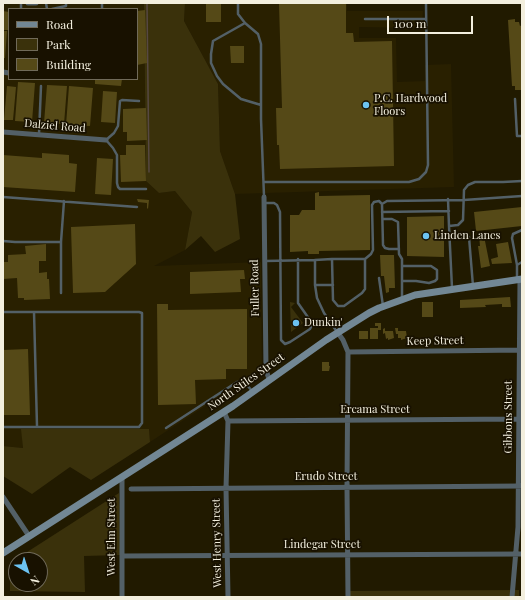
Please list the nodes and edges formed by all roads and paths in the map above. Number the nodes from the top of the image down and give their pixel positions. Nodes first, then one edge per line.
1 (28, 3) edge
2 (36, 3) edge
3 (66, 3) edge
4 (238, 3) edge
5 (426, 3) edge
6 (57, 8) edge
7 (365, 19) dead end
8 (426, 19) junction
9 (245, 23) junction
10 (41, 86) dead end
11 (515, 99) dead end
12 (139, 101) dead end
13 (261, 105) junction
14 (3, 132) edge
15 (39, 135) junction
16 (522, 136) edge
17 (106, 140) junction
18 (522, 181) edge
19 (264, 182) junction
20 (146, 189) dead end
21 (522, 196) edge
22 (3, 197) edge
23 (264, 197) joint
24 (448, 199) junction
25 (464, 200) junction
26 (64, 201) junction
27 (264, 203) junction
28 (382, 204) junction
29 (137, 207) dead end
30 (449, 211) junction
31 (382, 212) junction
32 (382, 219) junction
33 (449, 226) junction
34 (522, 230) edge
35 (469, 237) dead end
36 (3, 241) edge
37 (61, 242) junction
38 (399, 249) junction
39 (298, 259) junction
40 (332, 259) junction
41 (365, 259) junction
42 (282, 260) junction
43 (315, 260) junction
44 (265, 261) junction
45 (522, 262) edge
46 (517, 265) junction
47 (402, 266) junction
48 (378, 278) dead end
49 (520, 280) edge
50 (402, 281) junction
51 (315, 285) junction
52 (333, 285) junction
53 (473, 287) junction
54 (452, 290) junction
55 (61, 293) dead end
56 (402, 299) junction
57 (383, 307) junction
58 (3, 312) edge
59 (34, 312) junction
60 (521, 316) edge
61 (338, 333) junction
62 (520, 350) edge
63 (348, 352) junction
64 (269, 379) junction
65 (253, 392) junction
66 (224, 412) junction
67 (520, 419) edge
68 (349, 420) junction
69 (228, 421) junction
70 (37, 426) junction
71 (3, 427) edge
72 (166, 428) dead end
73 (122, 477) junction
74 (520, 486) edge
75 (347, 487) junction
76 (226, 488) junction
77 (131, 489) dead end
78 (4, 499) edge
79 (29, 536) junction
80 (3, 553) edge
81 (516, 554) junction
82 (522, 554) edge
83 (348, 555) junction
84 (122, 556) junction
85 (227, 556) junction
86 (122, 597) edge
87 (228, 597) edge
88 (348, 597) edge
89 (512, 597) edge

1 - 2 street
3 - 6 lane
4 - 9 lane
5 - 8 lane
7 - 8 lane
8 - 19 lane
9 - 13 lane
9 - 13 lane
10 - 15 lane
11 - 16 lane
12 - 17 lane
13 - 19 lane
14 - 15 street, Dalziel Road
15 - 17 street, Dalziel Road
17 - 20 lane
18 - 25 lane
19 - 23 lane
21 - 25 lane
22 - 26 lane
23 - 27 street, Fuller Road
24 - 25 lane
24 - 28 lane
24 - 30 lane
25 - 33 lane
26 - 29 lane
26 - 37 lane
27 - 42 lane
27 - 44 street, Fuller Road
28 - 31 lane
28 - 41 lane
30 - 31 lane
30 - 33 lane
31 - 32 lane
32 - 38 lane
32 - 38 lane
33 - 54 lane
34 - 46 lane
35 - 53 lane
36 - 37 lane
37 - 55 lane
38 - 47 lane
39 - 42 lane
39 - 42 lane
39 - 43 lane
40 - 41 lane
40 - 43 lane
40 - 52 lane
41 - 52 lane
42 - 44 lane
43 - 51 lane
44 - 64 street, Fuller Road
45 - 46 lane
46 - 49 lane
47 - 50 lane
47 - 50 lane
48 - 57 lane
49 - 53 main road, North Stiles Street
49 - 60 street, Gibbons Street
50 - 56 lane
51 - 52 lane
51 - 61 lane
53 - 54 main road, North Stiles Street
54 - 56 main road, North Stiles Street
56 - 57 main road, North Stiles Street
57 - 61 main road, North Stiles Street
58 - 59 lane
59 - 70 lane
59 - 70 lane
60 - 62 street, Gibbons Street
61 - 63 street
61 - 64 main road, North Stiles Street
62 - 63 street, Keep Street
62 - 67 street, Gibbons Street
63 - 68 street
64 - 65 main road, North Stiles Street
65 - 66 main road, North Stiles Street
65 - 72 lane
66 - 69 street
66 - 73 main road, North Stiles Street
67 - 68 street, Ercama Street
67 - 74 street, Gibbons Street
68 - 69 street, Ercama Street
68 - 75 street
69 - 76 street, West Henry Street
70 - 71 lane
73 - 79 main road, North Stiles Street
73 - 84 street, West Elm Street
74 - 75 street, Erudo Street
74 - 81 street, Gibbons Street
75 - 76 street, Erudo Street
75 - 83 street
76 - 77 street, Erudo Street
76 - 85 street, West Henry Street
78 - 79 street
79 - 80 main road, North Stiles Street
81 - 82 street, Lindegar Street
81 - 83 street, Lindegar Street
81 - 89 street, Gibbons Street
83 - 85 street, Lindegar Street
83 - 88 street
84 - 85 street, Lindegar Street
84 - 86 street, West Elm Street
85 - 87 street, West Henry Street

